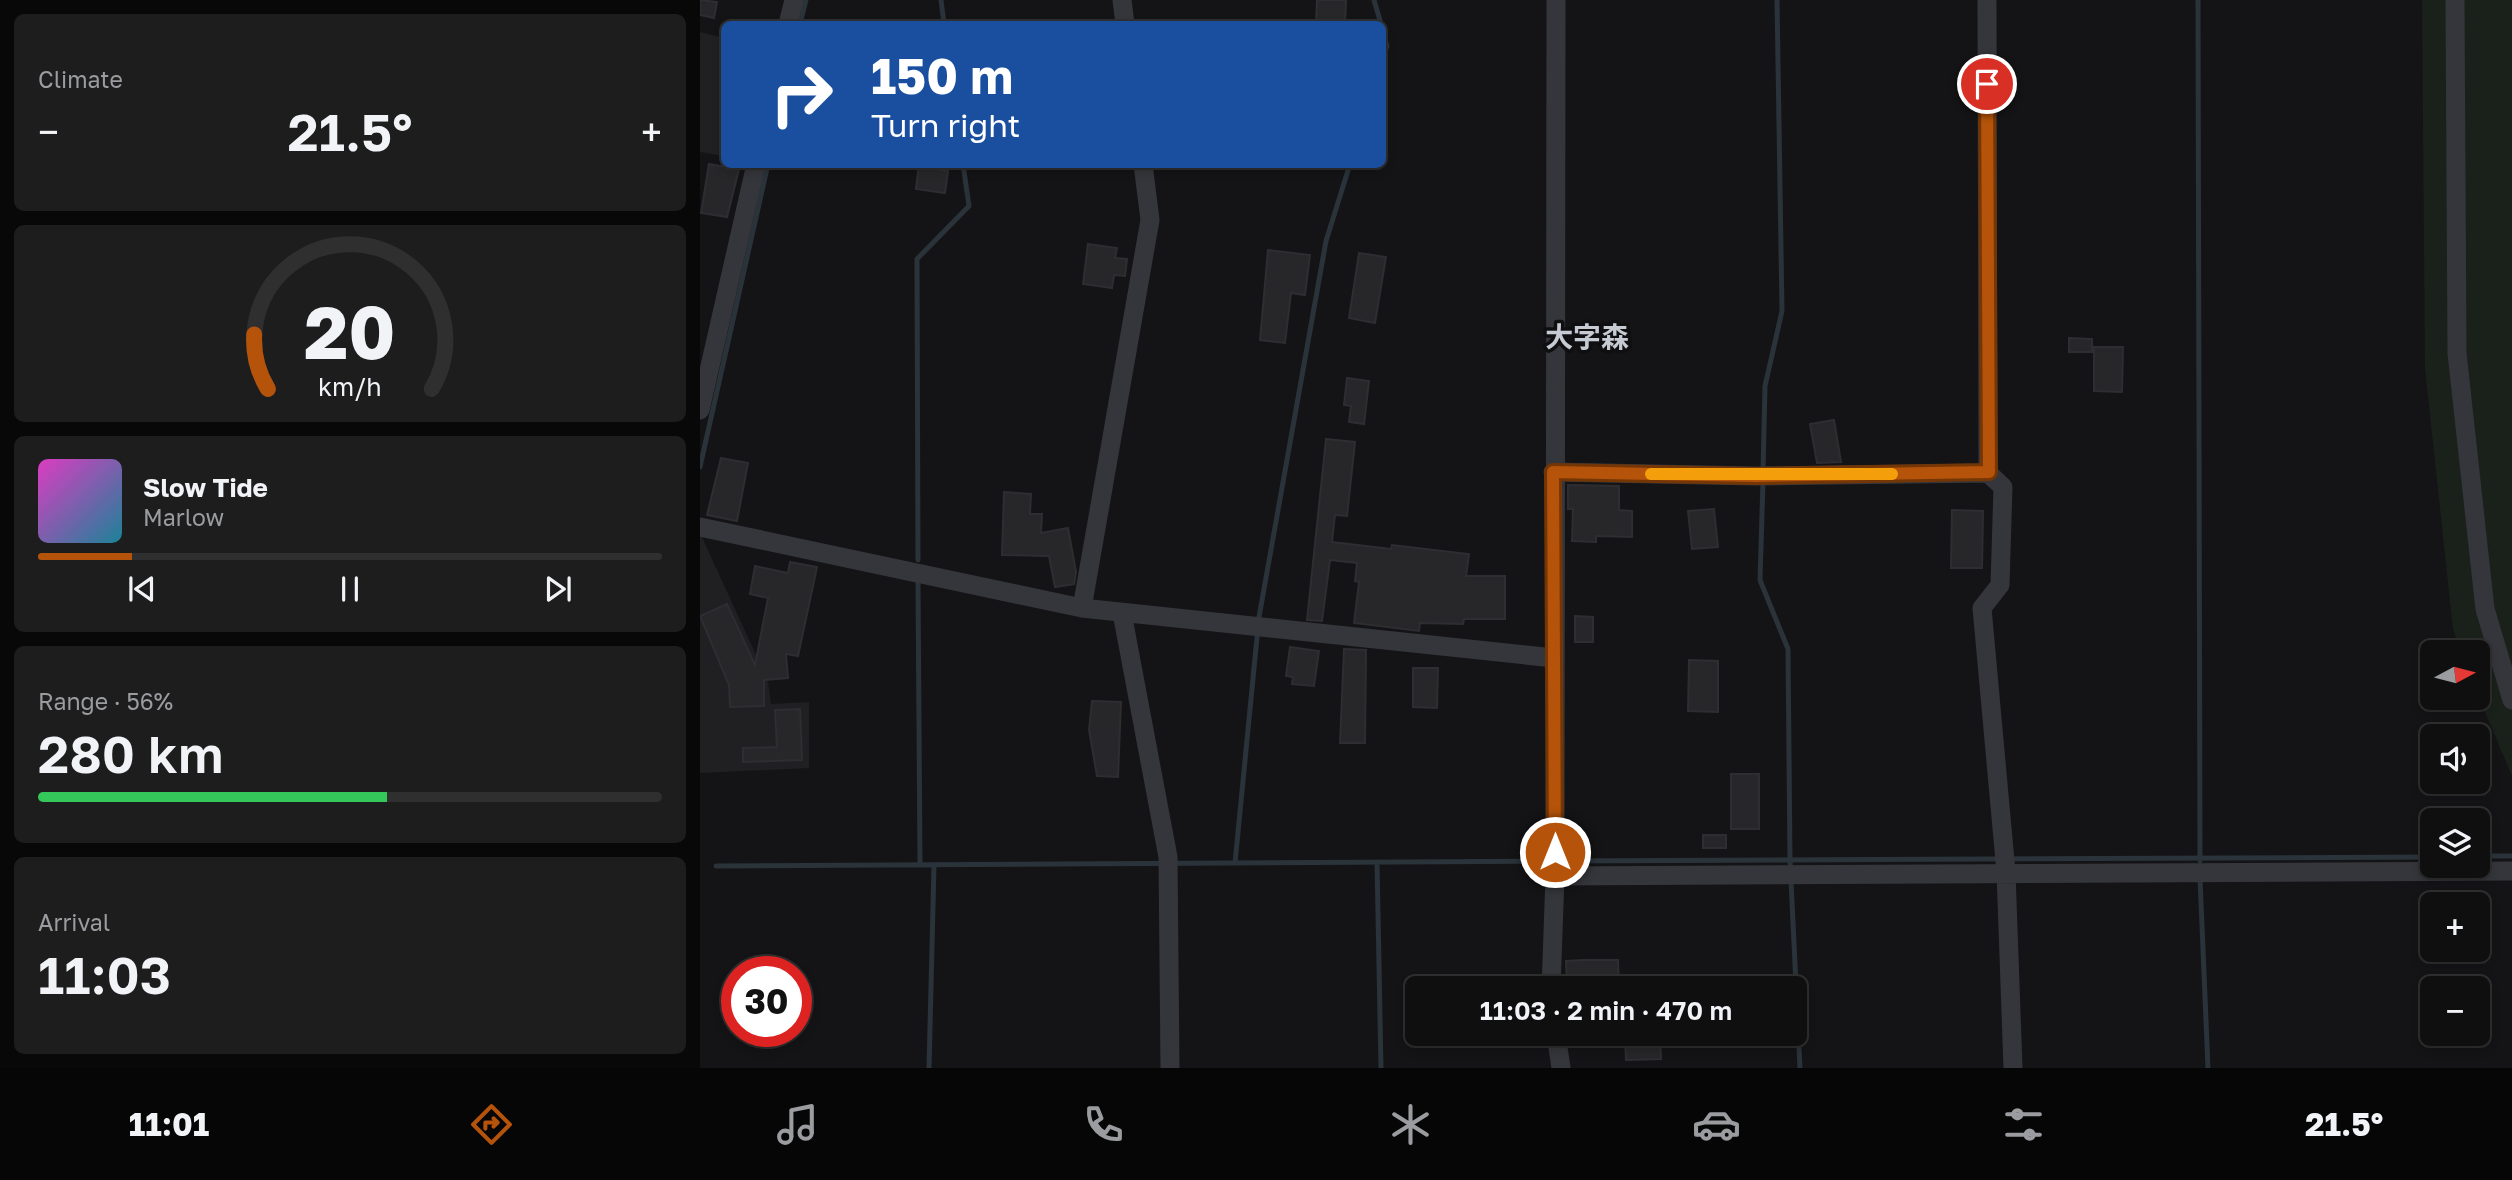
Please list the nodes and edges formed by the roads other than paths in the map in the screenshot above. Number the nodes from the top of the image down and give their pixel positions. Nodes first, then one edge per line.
1 (794, 0) edge
2 (1122, 0) edge
3 (1556, 0) edge
4 (1987, 0) edge
5 (2455, 0) edge
6 (789, 21) edge
7 (1125, 21) edge
8 (755, 168) edge
9 (1144, 168) edge
10 (700, 410) edge
11 (1553, 472) junction
12 (1989, 472) junction
13 (700, 527) edge
14 (1082, 608) junction
15 (1122, 613) junction
16 (1554, 658) junction
17 (2512, 700) edge
18 (2512, 871) edge
19 (2006, 872) junction
20 (1555, 876) junction
21 (1551, 976) edge
22 (1558, 1046) edge
23 (1170, 1068) edge
24 (1561, 1068) edge
25 (2013, 1068) edge

1 - 6 street
2 - 7 street
3 - 11 street
4 - 12 street
5 - 17 street
8 - 10 street
9 - 14 street
11 - 12 street
11 - 16 street
12 - 19 street
13 - 14 street
14 - 15 street
15 - 16 street
15 - 23 street
16 - 20 street
18 - 19 street
19 - 20 street
19 - 25 street
20 - 21 street
22 - 24 street

